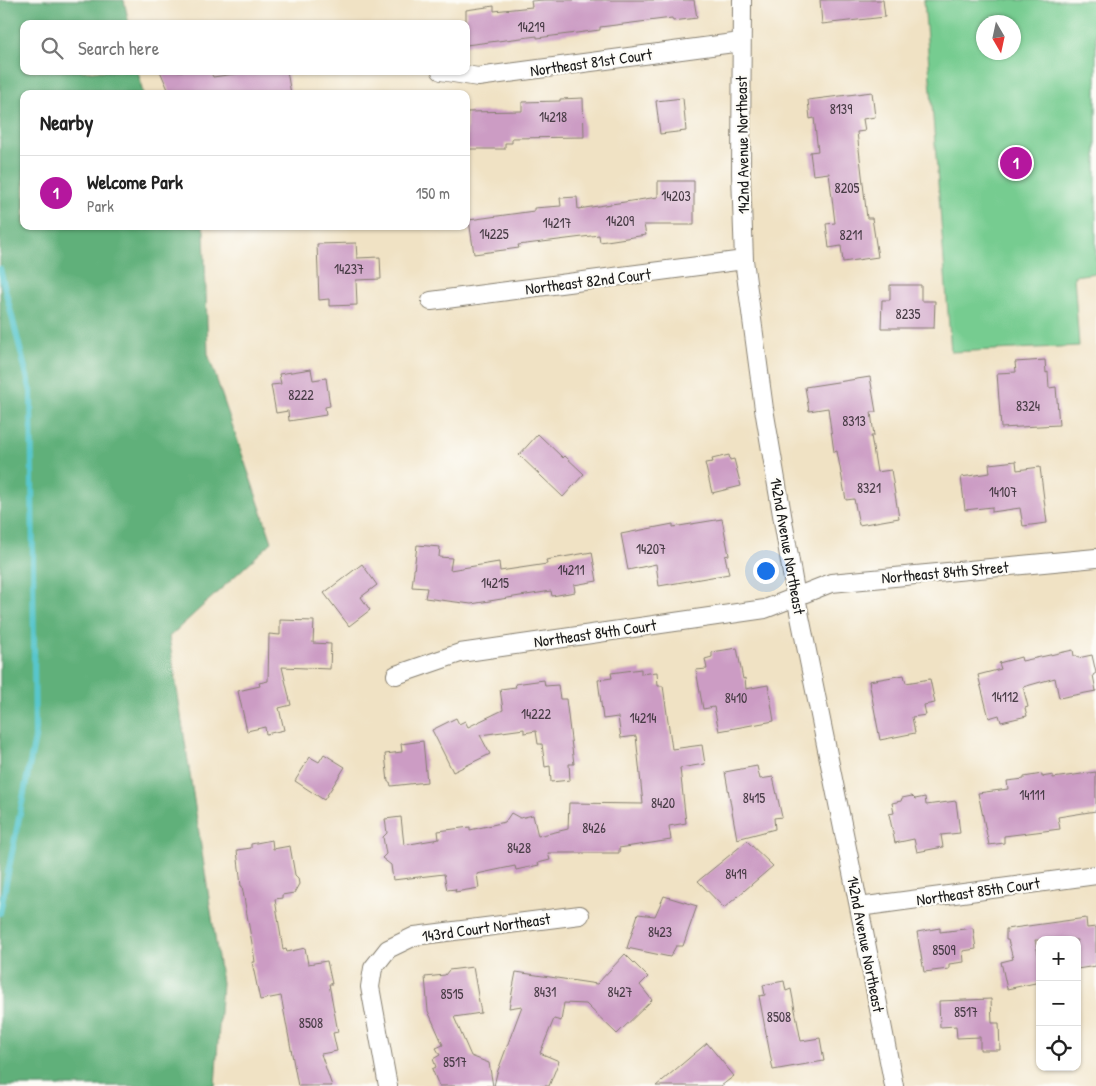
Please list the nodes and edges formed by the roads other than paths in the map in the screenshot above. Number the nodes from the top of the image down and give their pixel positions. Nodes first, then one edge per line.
1 (742, 0) edge
2 (741, 42) junction
3 (466, 75) edge
4 (744, 260) junction
5 (432, 301) dead end
6 (1096, 558) edge
7 (796, 597) junction
8 (396, 675) dead end
9 (1096, 875) edge
10 (859, 907) junction
11 (580, 915) dead end
12 (388, 1086) edge
13 (894, 1086) edge

1 - 2 street, 142nd Avenue Northeast
2 - 3 street, Northeast 81st Court
2 - 4 street, 142nd Avenue Northeast
4 - 5 street, Northeast 82nd Court
4 - 7 street, 142nd Avenue Northeast
6 - 7 street, Northeast 84th Street
7 - 8 street, Northeast 84th Court
7 - 10 street, 142nd Avenue Northeast
9 - 10 street, Northeast 85th Court
10 - 13 street, 142nd Avenue Northeast
11 - 12 street, 143rd Court Northeast

